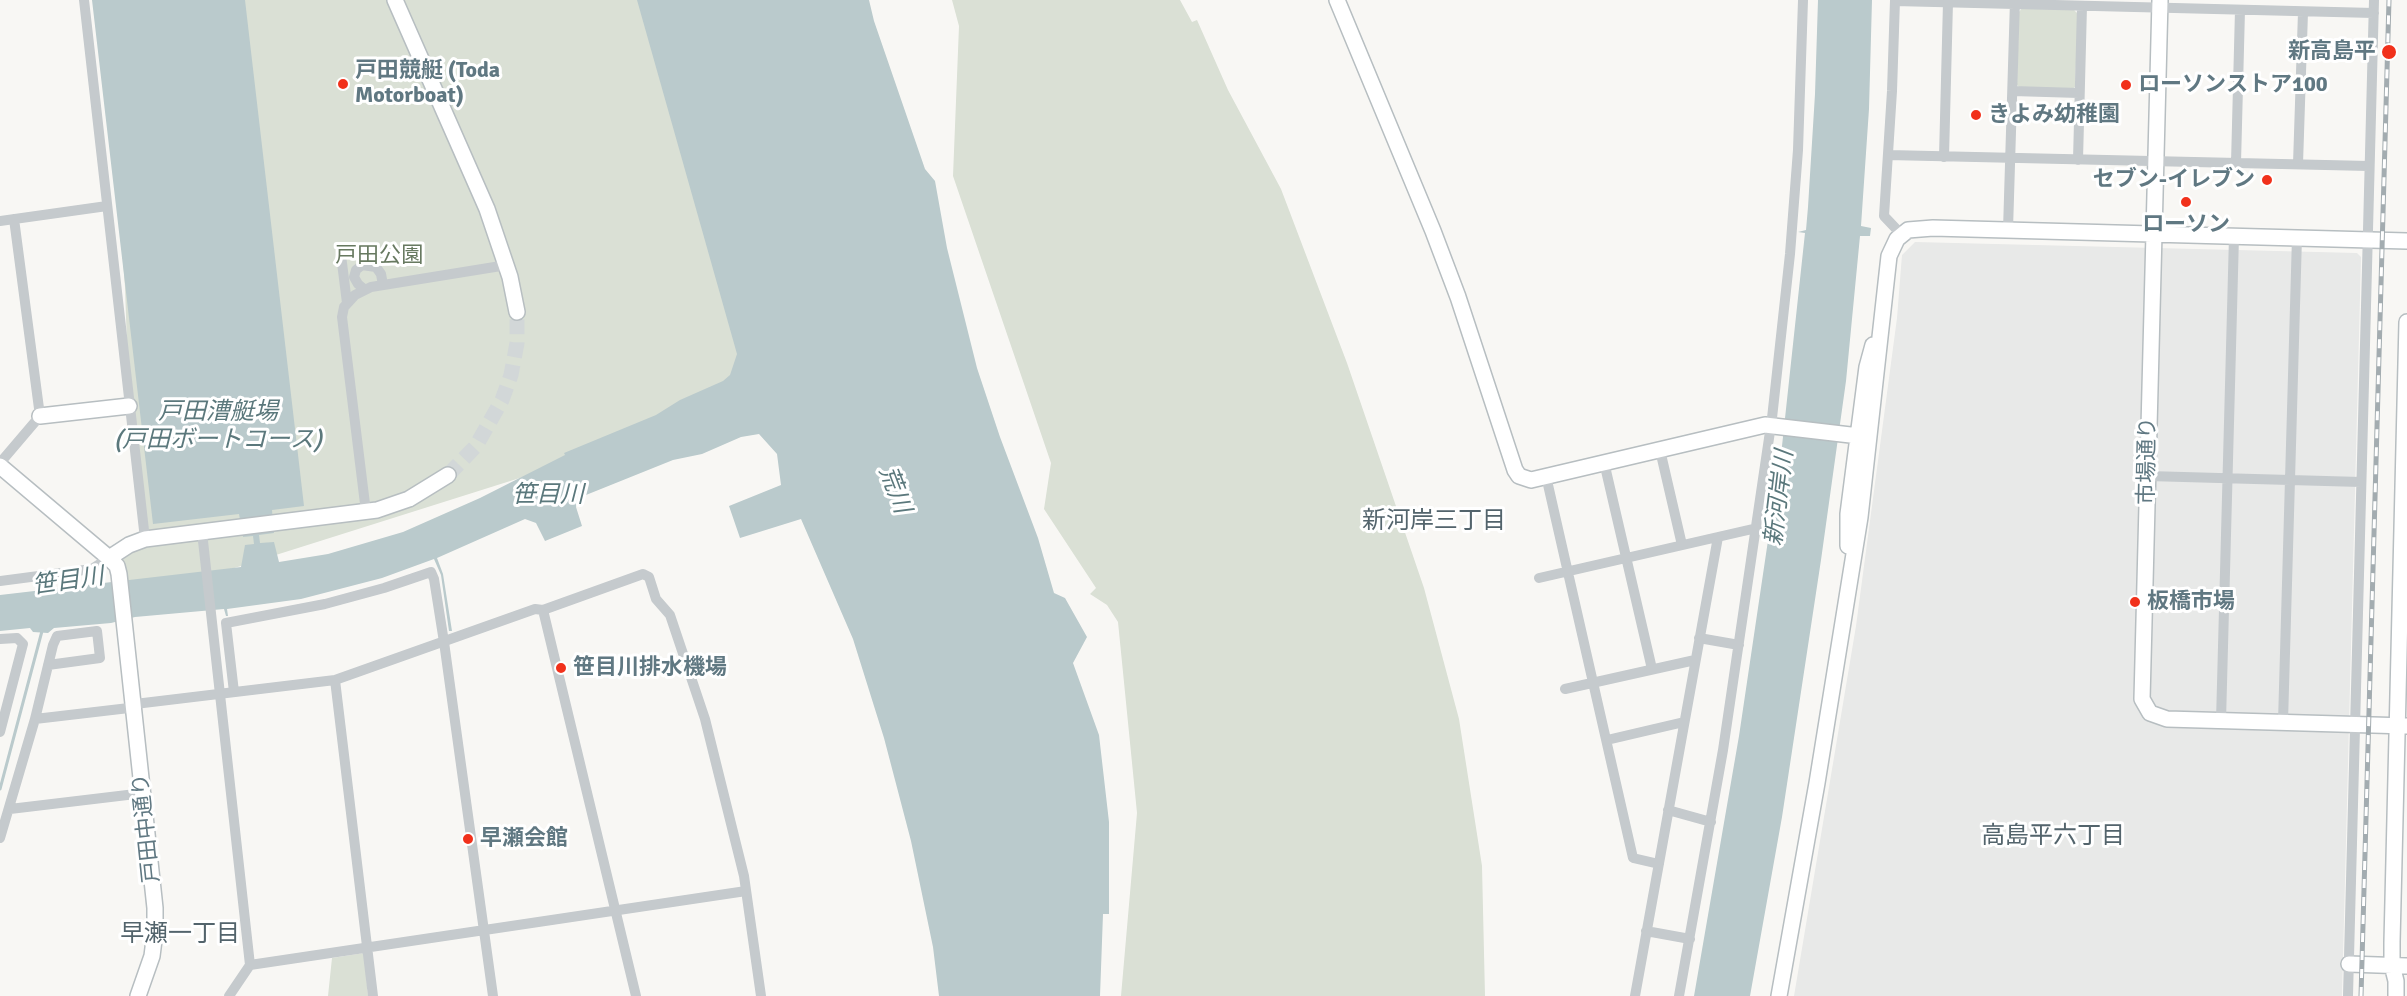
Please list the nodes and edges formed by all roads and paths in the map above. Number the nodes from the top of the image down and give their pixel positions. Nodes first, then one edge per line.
1 (84, 0) edge
2 (395, 0) edge
3 (1337, 0) edge
4 (1803, 0) edge
5 (1895, 0) edge
6 (2374, 0) edge
7 (1948, 2) junction
8 (2015, 2) edge
9 (2160, 4) edge
10 (2271, 5) edge
11 (2082, 6) junction
12 (2240, 10) junction
13 (2303, 12) junction
14 (2374, 13) junction
15 (2013, 92) junction
16 (2079, 93) junction
17 (1888, 155) junction
18 (1944, 157) junction
19 (2011, 158) junction
20 (2078, 160) junction
21 (2156, 161) junction
22 (2236, 163) junction
23 (2298, 164) junction
24 (2369, 166) junction
25 (107, 206) junction
26 (14, 219) junction
27 (0, 221) edge
28 (2008, 230) junction
29 (1901, 234) junction
30 (2154, 234) junction
31 (2234, 236) junction
32 (2297, 237) junction
33 (2368, 239) junction
34 (2407, 241) edge
35 (341, 255) dead end
36 (507, 265) junction
37 (382, 285) junction
38 (364, 289) junction
39 (347, 303) junction
40 (1885, 308) junction
41 (517, 312) tunnel mouth
42 (2407, 322) edge
43 (129, 406) junction
44 (40, 416) junction
45 (1772, 426) junction
46 (1856, 436) junction
47 (1660, 450) junction
48 (1604, 462) junction
49 (0, 465) edge
50 (448, 475) tunnel mouth
51 (1546, 476) junction
52 (2148, 476) junction
53 (2228, 479) junction
54 (2290, 480) junction
55 (2361, 482) junction
56 (366, 512) junction
57 (1756, 528) junction
58 (207, 536) junction
59 (1718, 537) junction
60 (145, 539) junction
61 (1682, 545) junction
62 (109, 558) junction
63 (1626, 558) junction
64 (1568, 571) junction
65 (1539, 578) dead end
66 (0, 580) edge
67 (1848, 588) junction
68 (543, 610) junction
69 (1699, 638) junction
70 (0, 639) edge
71 (444, 642) junction
72 (1739, 645) junction
73 (1695, 660) junction
74 (48, 665) junction
75 (1652, 669) junction
76 (335, 680) junction
77 (1593, 683) junction
78 (220, 688) junction
79 (1565, 689) dead end
80 (234, 692) junction
81 (135, 704) junction
82 (35, 719) junction
83 (2221, 721) junction
84 (1684, 722) junction
85 (2283, 722) junction
86 (2355, 725) junction
87 (2402, 726) edge
88 (0, 732) edge
89 (1607, 740) junction
90 (144, 793) junction
91 (10, 808) junction
92 (1668, 810) junction
93 (1711, 822) junction
94 (0, 838) edge
95 (1659, 864) junction
96 (746, 891) junction
97 (615, 910) junction
98 (484, 930) junction
99 (1646, 931) junction
100 (1690, 939) junction
101 (367, 948) junction
102 (2349, 964) junction
103 (250, 965) junction
104 (2399, 965) edge
105 (138, 996) edge
106 (229, 996) edge
107 (373, 996) edge
108 (493, 996) edge
109 (636, 996) edge
110 (761, 996) edge
111 (1635, 996) edge
112 (1679, 996) edge
113 (1779, 996) edge
114 (2348, 996) edge
115 (2388, 996) edge
116 (2396, 996) edge

1 - 25 street
2 - 36 street
3 - 51 street
4 - 45 street
5 - 7 street
5 - 17 street
6 - 14 street
7 - 8 street
7 - 18 street
8 - 11 street
8 - 15 street
9 - 11 street
9 - 12 street
9 - 21 street, 市場通り
10 - 12 street
10 - 13 street
11 - 16 street
12 - 22 street
13 - 14 street
13 - 23 street
14 - 24 street
15 - 16 street
15 - 19 street
16 - 20 street
17 - 18 street
17 - 29 street
18 - 19 street
19 - 20 street
19 - 28 street
20 - 21 street
21 - 22 street
21 - 30 street, 市場通り
22 - 23 street
23 - 24 street
24 - 33 street
25 - 26 street
25 - 43 street
26 - 27 street
26 - 44 street
28 - 29 street
28 - 30 street
29 - 40 street
30 - 31 street
30 - 52 street, 市場通り
31 - 32 street
31 - 53 street
32 - 33 street
32 - 54 street
33 - 34 street
33 - 55 street
35 - 39 street
36 - 37 street
36 - 41 street
37 - 38 street
37 - 38 street
38 - 39 street
39 - 56 street
40 - 46 street
40 - 67 street
42 - 87 street
43 - 44 street
43 - 60 street
44 - 49 street
45 - 46 street
45 - 47 street
45 - 57 street
46 - 67 street
47 - 48 street
47 - 61 street
48 - 51 street
48 - 63 street
49 - 62 street
50 - 56 street
51 - 64 street
52 - 53 street
52 - 83 street, 市場通り
53 - 54 street
53 - 83 street
54 - 55 street
54 - 85 street
55 - 86 street
56 - 58 street
57 - 59 street
57 - 72 street
58 - 60 street
58 - 78 street
59 - 61 street
59 - 69 street
60 - 62 street
61 - 63 street
62 - 66 street
62 - 81 street, 戸田中通り
63 - 64 street
63 - 75 street
64 - 65 street
64 - 77 street
67 - 113 street
68 - 71 street
68 - 96 street
68 - 97 street
69 - 72 street
69 - 73 street
70 - 88 street
71 - 76 street
71 - 80 street
71 - 98 street
72 - 93 street
73 - 75 street
73 - 84 street
74 - 74 street
74 - 82 street
75 - 77 street
76 - 80 street
76 - 101 street
77 - 79 street
77 - 89 street
78 - 80 street
78 - 81 street
78 - 103 street
81 - 82 street
81 - 90 street, 戸田中通り
82 - 91 street
83 - 85 street, 市場通り
84 - 89 street
84 - 92 street
85 - 86 street, 市場通り
86 - 87 street, 市場通り
86 - 102 street
87 - 104 street
89 - 95 street
90 - 91 street
90 - 105 street, 戸田中通り
91 - 94 street
92 - 93 street
92 - 95 street
93 - 100 street
95 - 99 street
96 - 97 street
96 - 110 street
97 - 98 street
97 - 109 street
98 - 101 street
98 - 108 street
99 - 100 street
99 - 111 street
100 - 112 street
101 - 103 street
101 - 107 street
102 - 104 street
102 - 114 street
103 - 106 street
104 - 115 street
104 - 116 street

